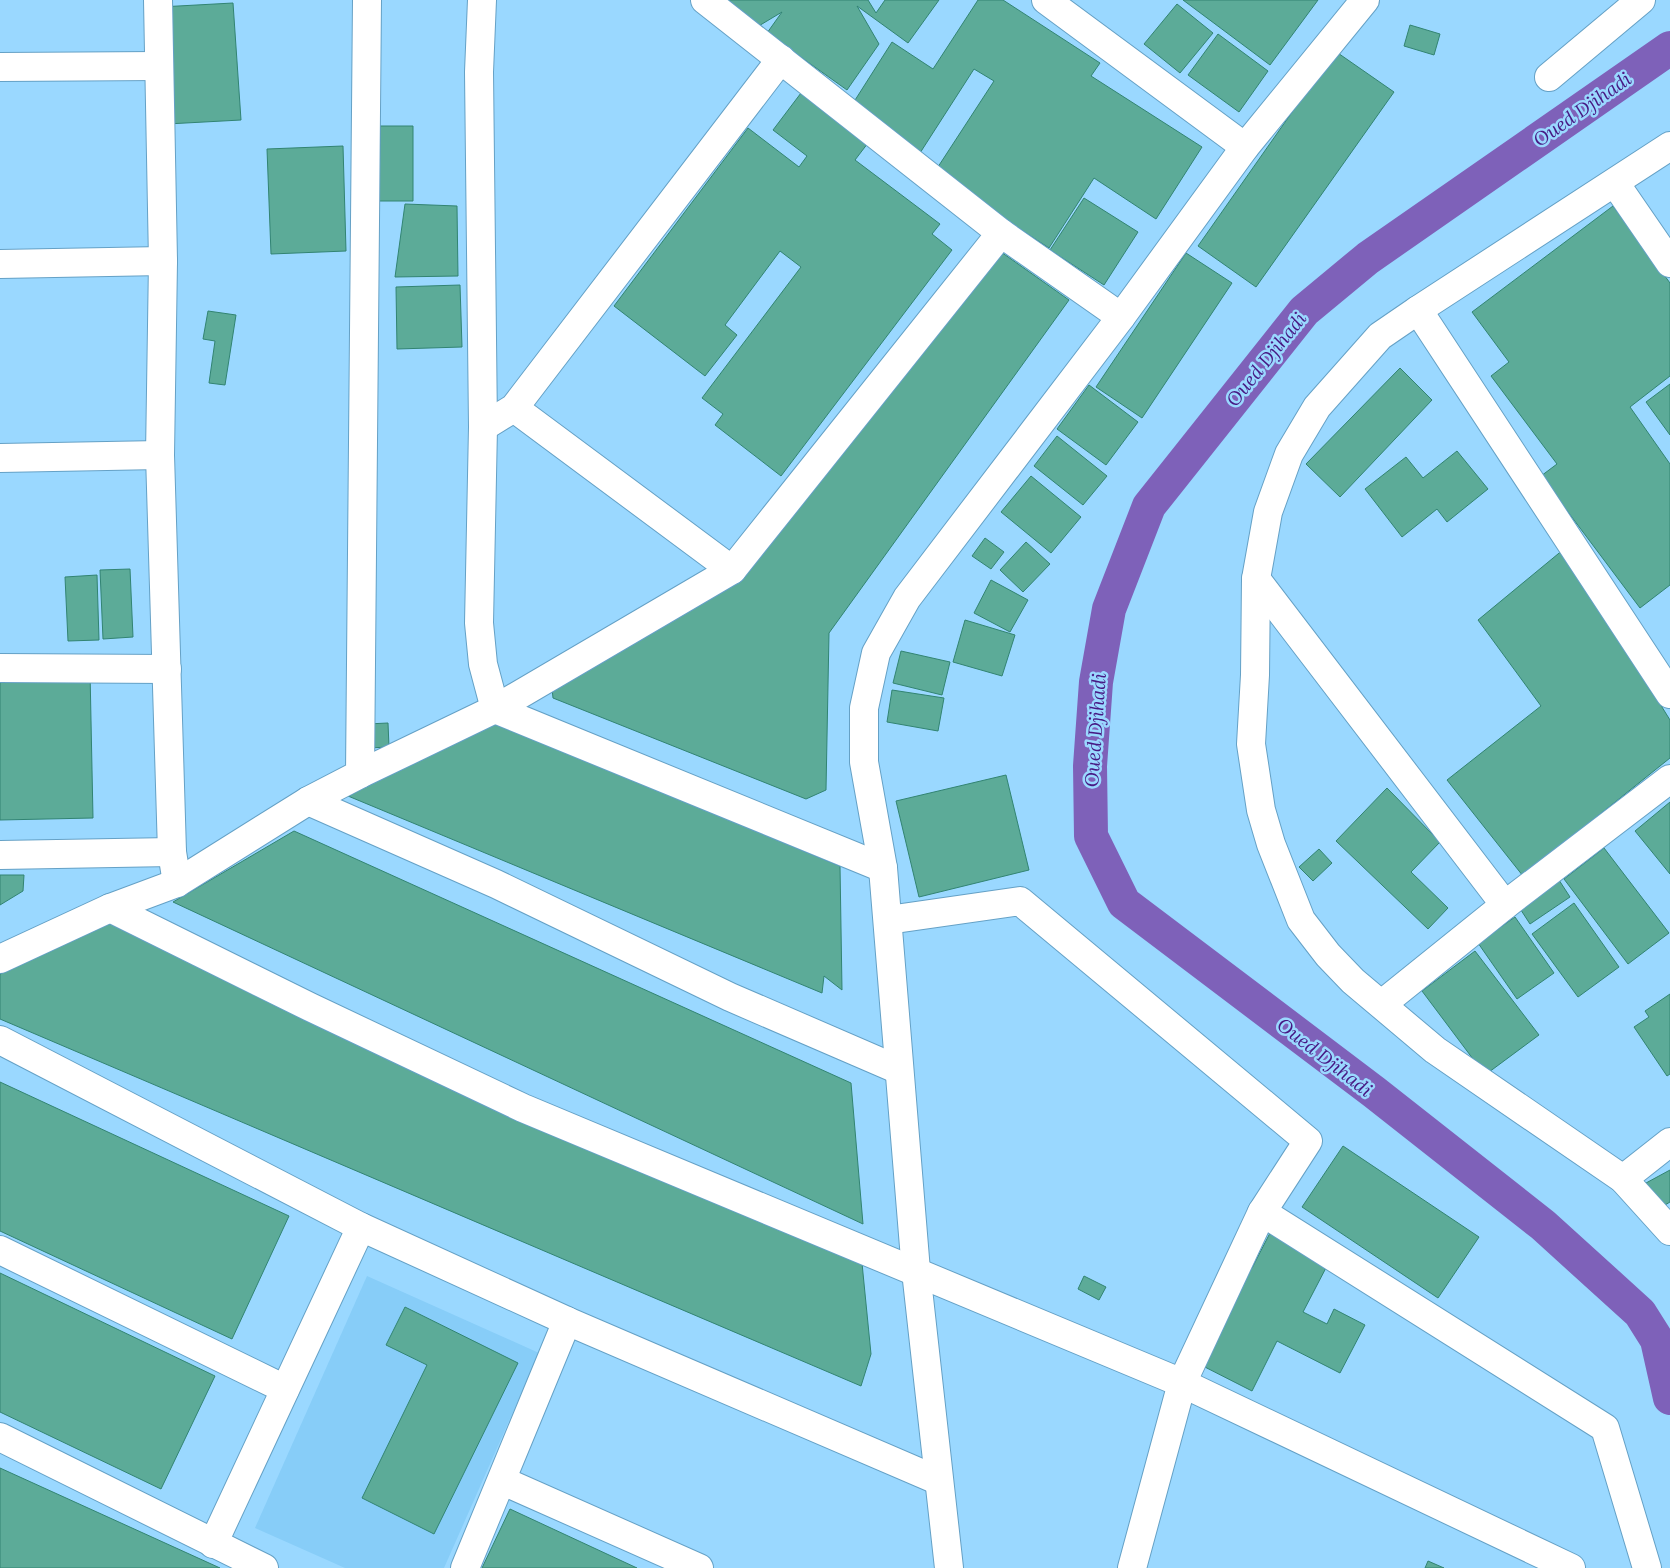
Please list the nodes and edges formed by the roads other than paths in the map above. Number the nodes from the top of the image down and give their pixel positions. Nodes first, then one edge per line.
1 (158, 0) edge
2 (367, 0) edge
3 (482, 0) edge
4 (705, 0) edge
5 (1046, 0) edge
6 (1641, 0) edge
7 (1359, 2) edge
8 (781, 59) junction
9 (159, 66) junction
10 (0, 67) edge
11 (1550, 77) dead end
12 (1670, 146) edge
13 (1246, 147) junction
14 (1615, 183) junction
15 (1001, 233) junction
16 (163, 261) junction
17 (1670, 263) edge
18 (0, 264) edge
19 (1418, 310) junction
20 (1121, 317) junction
21 (514, 408) junction
22 (483, 427) junction
23 (160, 455) junction
24 (0, 458) edge
25 (732, 570) junction
26 (1256, 579) junction
27 (0, 668) edge
28 (167, 669) junction
29 (1670, 694) edge
30 (495, 710) junction
31 (360, 774) junction
32 (1670, 779) edge
33 (308, 801) junction
34 (172, 852) junction
35 (0, 855) edge
36 (883, 868) junction
37 (177, 883) junction
38 (1505, 905) junction
39 (110, 908) junction
40 (888, 920) junction
41 (0, 959) edge
42 (1382, 1004) junction
43 (0, 1040) edge
44 (899, 1070) junction
45 (1670, 1142) edge
46 (1622, 1179) junction
47 (1262, 1212) junction
48 (361, 1227) junction
49 (1670, 1230) edge
50 (0, 1250) edge
51 (916, 1271) junction
52 (567, 1321) junction
53 (1182, 1383) junction
54 (285, 1388) junction
55 (0, 1437) edge
56 (937, 1480) junction
57 (503, 1481) junction
58 (213, 1544) junction
59 (264, 1568) edge
60 (465, 1568) edge
61 (699, 1568) edge
62 (949, 1568) edge
63 (1132, 1568) edge
64 (1571, 1568) edge
65 (1648, 1568) edge

1 - 9 street
2 - 31 street
3 - 22 street
4 - 8 street
5 - 13 street
6 - 11 street
7 - 13 street
8 - 15 street
8 - 21 street
9 - 10 street
9 - 16 street
12 - 14 street
13 - 20 street
14 - 17 street
14 - 19 street
15 - 20 street
15 - 25 street
16 - 18 street
16 - 23 street
19 - 26 street
19 - 29 street
20 - 36 street
21 - 22 street
21 - 25 street
22 - 30 street
23 - 24 street
23 - 28 street
25 - 30 street
26 - 38 street
26 - 42 street
27 - 28 street
28 - 34 street
30 - 31 street
30 - 36 street
31 - 33 street
32 - 38 street
33 - 37 street
33 - 44 street
34 - 35 street
34 - 37 street
36 - 40 street
37 - 39 street
38 - 42 street
39 - 41 street
39 - 51 street
40 - 44 street
40 - 47 street
42 - 46 street
43 - 48 street
44 - 51 street
45 - 46 street
46 - 49 street
47 - 53 street
47 - 65 street
48 - 52 street
48 - 54 street
50 - 54 street
51 - 53 street
51 - 56 street
52 - 56 street
52 - 57 street
53 - 63 street
53 - 64 street
54 - 58 street
55 - 58 street
56 - 62 street
57 - 60 street
57 - 61 street
58 - 59 street

